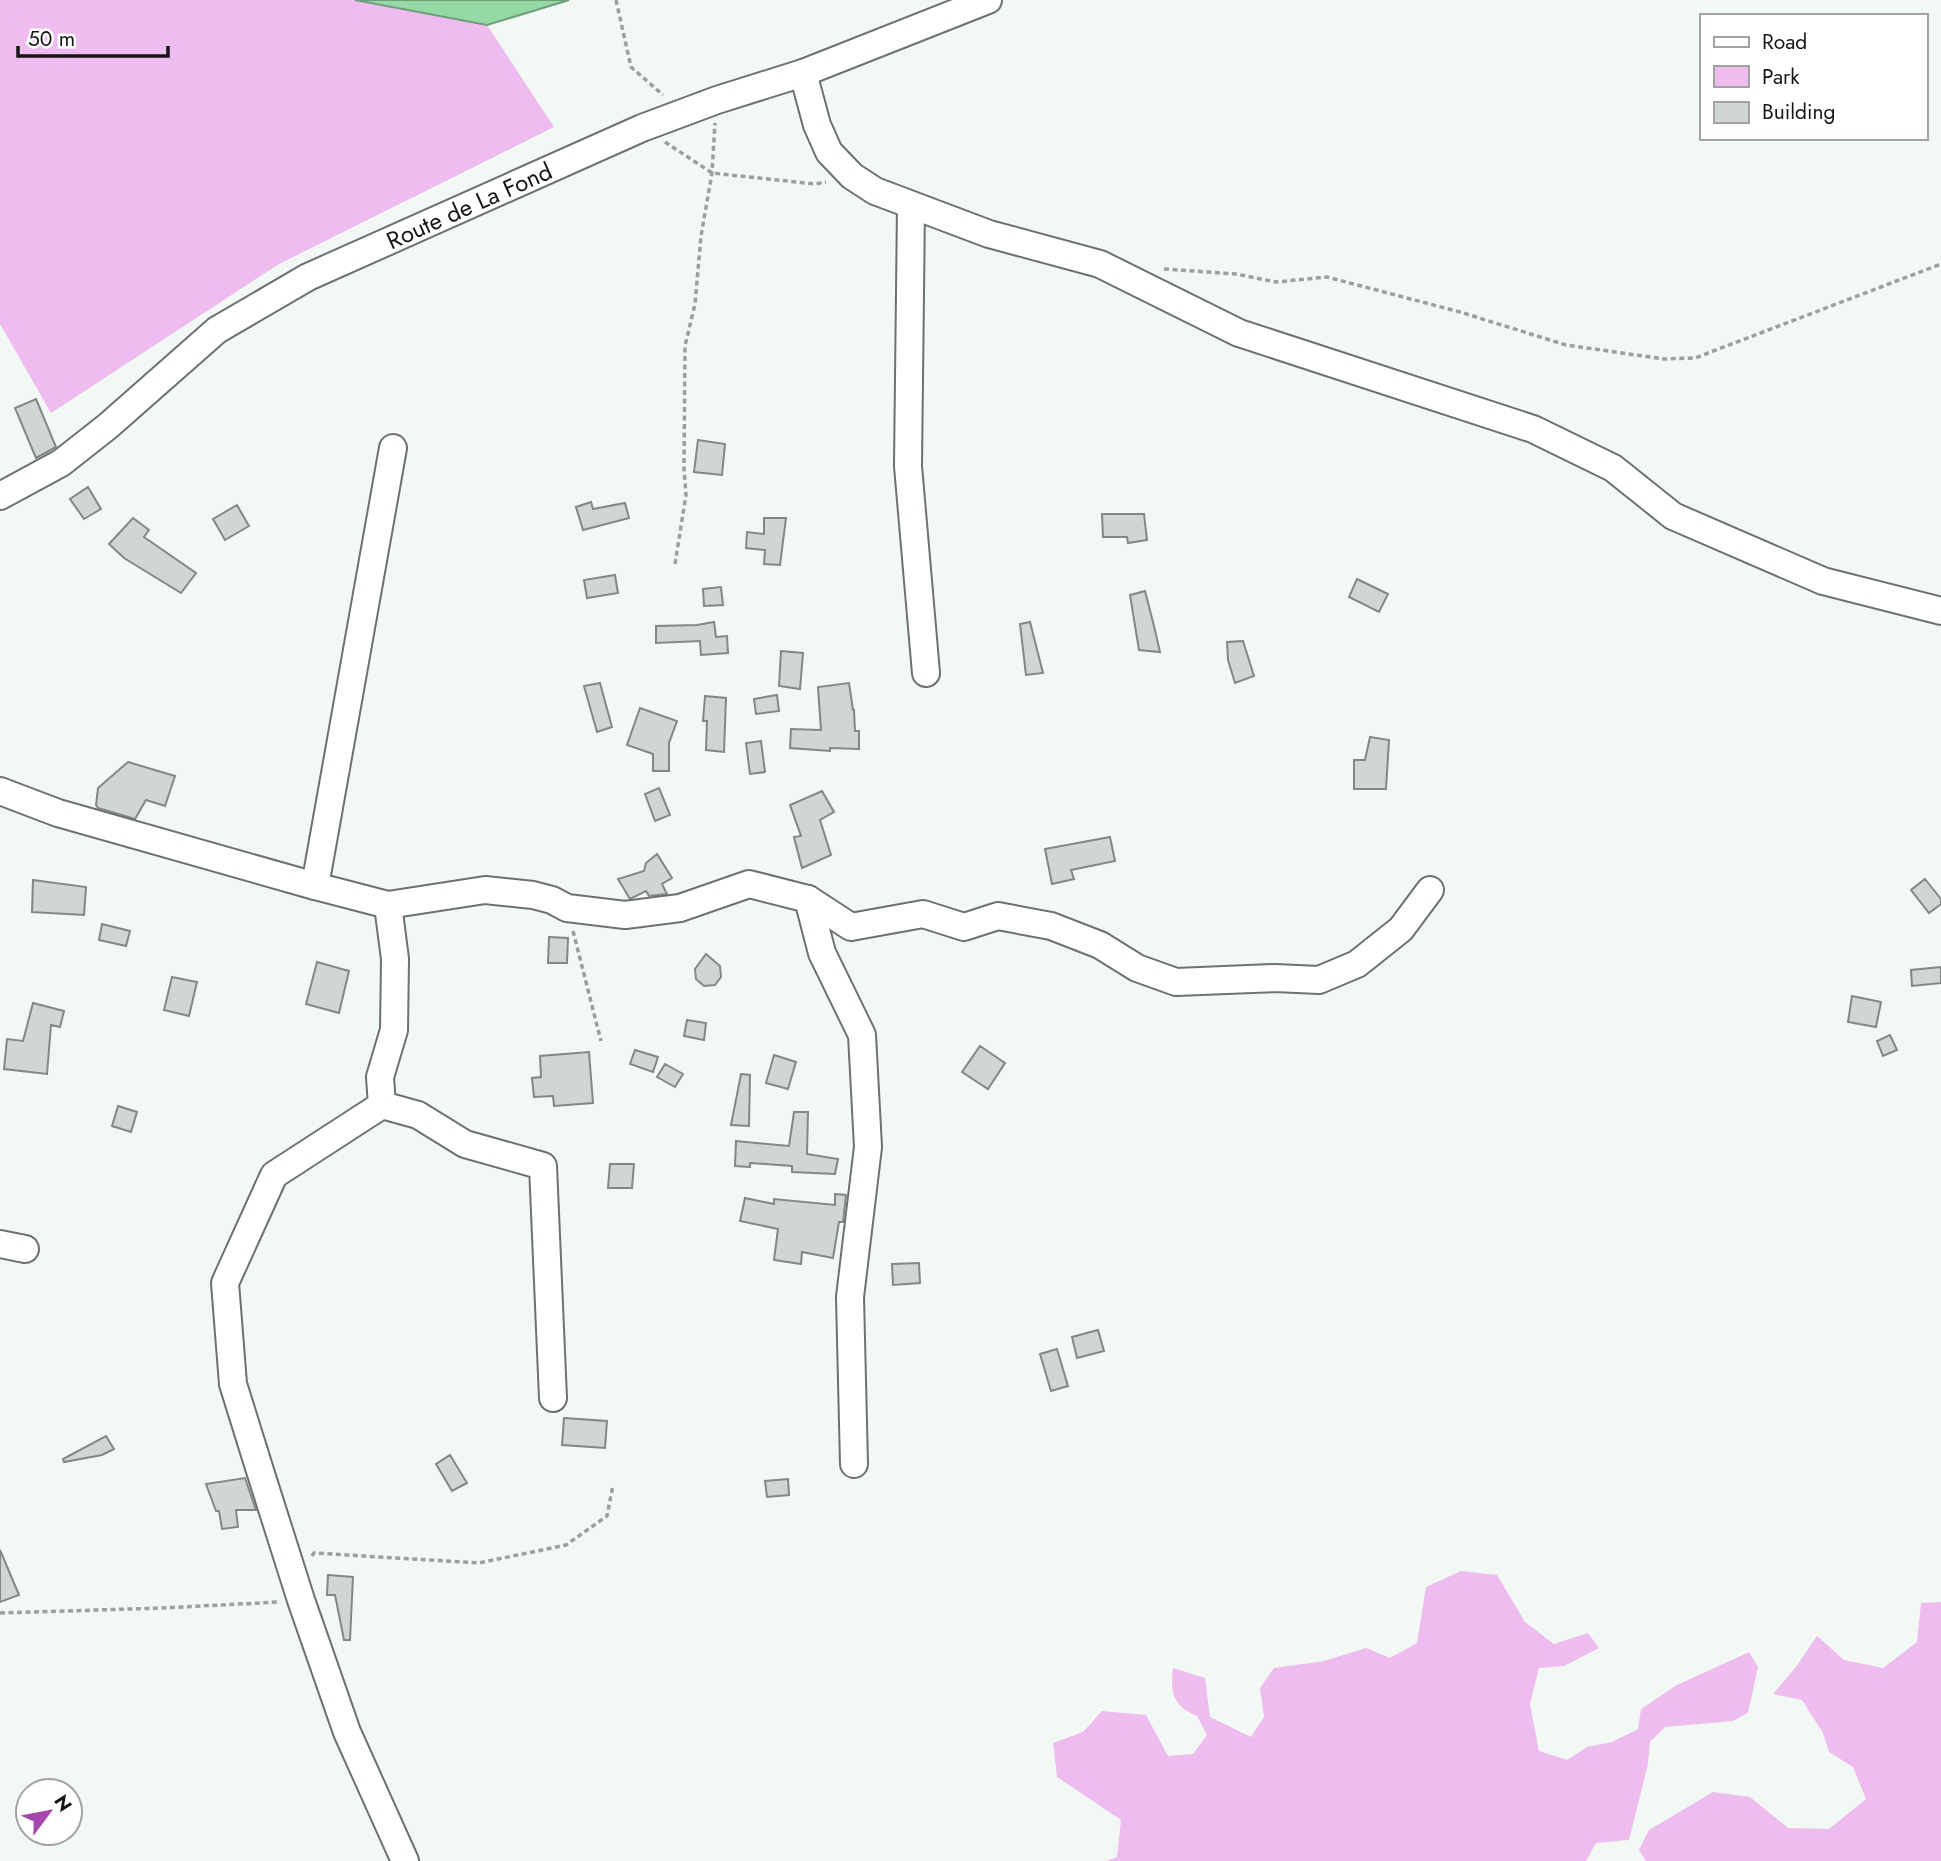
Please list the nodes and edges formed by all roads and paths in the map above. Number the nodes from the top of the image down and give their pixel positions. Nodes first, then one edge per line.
1 (616, 0) edge
2 (988, 0) edge
3 (803, 73) junction
4 (717, 100) junction
5 (683, 113) junction
6 (642, 128) junction
7 (712, 173) junction
8 (852, 176) junction
9 (911, 206) junction
10 (1941, 264) edge
11 (1154, 268) dead end
12 (393, 448) dead end
13 (0, 496) edge
14 (675, 564) dead end
15 (1941, 611) edge
16 (926, 673) dead end
17 (0, 790) edge
18 (315, 886) junction
19 (1430, 890) dead end
20 (808, 899) junction
21 (387, 905) junction
22 (568, 908) junction
23 (601, 1041) dead end
24 (382, 1105) junction
25 (553, 1398) dead end
26 (854, 1464) dead end
27 (613, 1485) dead end
28 (308, 1560) dead end
29 (301, 1600) junction
30 (0, 1613) edge
31 (405, 1861) edge

1 - 5 path
2 - 3 street, Route de La Fond
3 - 4 street, Route de La Fond
3 - 8 street
4 - 5 street, Route de La Fond
4 - 7 path
5 - 6 street, Route de La Fond
6 - 7 path
6 - 13 street, Route de La Fond
7 - 8 path
7 - 14 path
8 - 9 street
9 - 15 street
9 - 16 street
10 - 11 path
12 - 18 street
17 - 18 street
18 - 21 street
19 - 20 street
20 - 22 street
20 - 26 street
21 - 22 street
21 - 24 street
22 - 23 path
24 - 25 street
24 - 29 street
27 - 28 path
29 - 30 path
29 - 31 street

